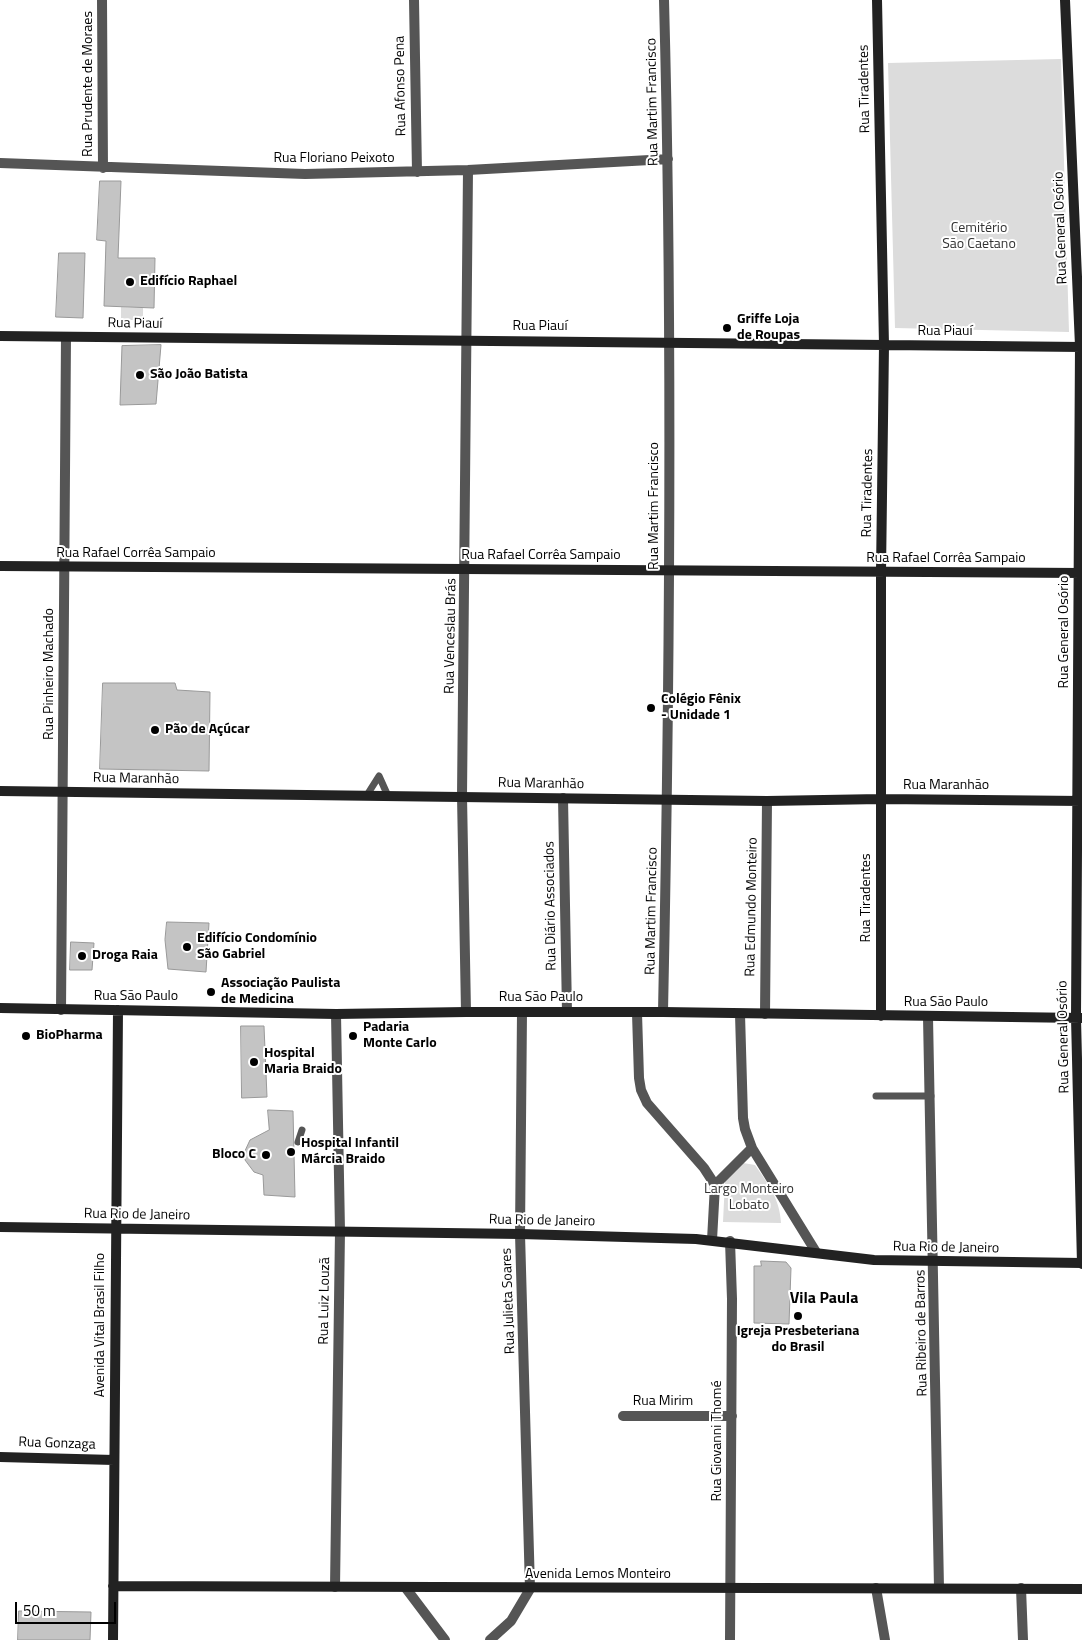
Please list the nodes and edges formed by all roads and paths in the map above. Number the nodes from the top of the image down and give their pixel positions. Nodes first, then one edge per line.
1 (102, 0) edge
2 (414, 0) edge
3 (664, 0) edge
4 (877, 0) edge
5 (1065, 0) edge
6 (668, 159) junction
7 (0, 163) edge
8 (103, 168) junction
9 (468, 170) junction
10 (417, 172) junction
11 (0, 336) edge
12 (66, 337) junction
13 (467, 340) junction
14 (670, 342) junction
15 (884, 345) junction
16 (1081, 347) edge
17 (0, 566) edge
18 (64, 568) junction
19 (466, 569) junction
20 (669, 570) junction
21 (881, 572) junction
22 (1080, 573) edge
23 (0, 792) edge
24 (63, 792) junction
25 (367, 796) junction
26 (388, 796) junction
27 (462, 796) junction
28 (563, 798) junction
29 (668, 799) junction
30 (881, 799) junction
31 (1080, 800) edge
32 (767, 801) junction
33 (0, 1008) edge
34 (61, 1010) junction
35 (118, 1010) junction
36 (466, 1012) junction
37 (522, 1012) junction
38 (567, 1012) junction
39 (663, 1012) junction
40 (637, 1013) junction
41 (336, 1014) junction
42 (740, 1014) junction
43 (765, 1014) junction
44 (881, 1016) junction
45 (928, 1017) junction
46 (1079, 1018) edge
47 (876, 1096) dead end
48 (932, 1096) junction
49 (302, 1130) dead end
50 (298, 1142) dead end
51 (752, 1148) junction
52 (715, 1185) junction
53 (0, 1227) edge
54 (115, 1228) junction
55 (340, 1231) junction
56 (520, 1234) junction
57 (712, 1240) junction
58 (730, 1241) junction
59 (816, 1252) junction
60 (935, 1262) junction
61 (1082, 1264) edge
62 (623, 1416) dead end
63 (732, 1416) junction
64 (0, 1457) edge
65 (114, 1460) junction
66 (113, 1586) junction
67 (335, 1587) junction
68 (405, 1587) junction
69 (731, 1588) junction
70 (876, 1588) junction
71 (940, 1588) junction
72 (1022, 1588) junction
73 (530, 1589) junction
74 (1082, 1589) edge
75 (113, 1640) edge
76 (445, 1640) edge
77 (490, 1640) edge
78 (730, 1640) edge
79 (885, 1640) edge
80 (1023, 1640) edge

1 - 8 street, Rua Prudente de Moraes
2 - 10 street, Rua Afonso Pena
3 - 6 street, Rua Martim Francisco
4 - 15 street, Rua Tiradentes
5 - 16 street, Rua General Osório
6 - 9 street, Rua Floriano Peixoto
6 - 14 street, Rua Martim Francisco
7 - 8 street, Rua Floriano Peixoto
8 - 10 street, Rua Floriano Peixoto
9 - 10 street, Rua Floriano Peixoto
9 - 13 street, Rua Venceslau Brás
11 - 12 street, Rua Piauí
12 - 13 street, Rua Piauí
12 - 18 street, Rua Pinheiro Machado
13 - 14 street, Rua Piauí
13 - 19 street, Rua Venceslau Brás
14 - 15 street, Rua Piauí
14 - 20 street, Rua Martim Francisco
15 - 16 street, Rua Piauí
15 - 21 street, Rua Tiradentes
16 - 22 street, Rua General Osório
17 - 18 street, Rua Rafael Corrêa Sampaio
18 - 19 street, Rua Rafael Corrêa Sampaio
18 - 24 street, Rua Pinheiro Machado
19 - 20 street, Rua Rafael Corrêa Sampaio
19 - 27 street, Rua Venceslau Brás
20 - 21 street, Rua Rafael Corrêa Sampaio
20 - 29 street, Rua Martim Francisco
21 - 22 street, Rua Rafael Corrêa Sampaio
21 - 30 street, Rua Tiradentes
22 - 31 street, Rua General Osório
23 - 24 street, Rua Maranhão
24 - 25 street, Rua Maranhão
24 - 34 street, Rua Pinheiro Machado
25 - 26 street, Rua Maranhão
25 - 26 lane
26 - 27 street, Rua Maranhão
27 - 28 street, Rua Maranhão
27 - 36 street, Rua Venceslau Brás
28 - 29 street, Rua Maranhão
28 - 38 street, Rua Diário Associados
29 - 32 street, Rua Maranhão
29 - 39 street, Rua Martim Francisco
30 - 31 street, Rua Maranhão
30 - 32 street, Rua Maranhão
30 - 44 street, Rua Tiradentes
31 - 46 street, Rua General Osório
32 - 43 street, Rua Edmundo Monteiro
33 - 34 street, Rua São Paulo
34 - 35 street, Rua São Paulo
35 - 41 street, Rua São Paulo
35 - 54 street, Avenida Vital Brasil Filho
36 - 37 street, Rua São Paulo
36 - 41 street, Rua São Paulo
37 - 38 street, Rua São Paulo
37 - 56 street, Rua Julieta Soares
38 - 40 street, Rua São Paulo
39 - 40 street, Rua São Paulo
39 - 42 street, Rua São Paulo
40 - 52 street
41 - 55 street, Rua Luiz Louzã
42 - 43 street, Rua São Paulo
42 - 51 street
43 - 44 street, Rua São Paulo
44 - 45 street, Rua São Paulo
45 - 46 street, Rua São Paulo
45 - 48 street, Rua Ribeiro de Barros
46 - 61 street, Rua General Osório
47 - 48 lane
48 - 60 street, Rua Ribeiro de Barros
49 - 50 lane
51 - 52 street
51 - 59 street
52 - 57 street
53 - 54 street, Rua Rio de Janeiro
54 - 55 street, Rua Rio de Janeiro
54 - 65 street, Avenida Vital Brasil Filho
55 - 56 street, Rua Rio de Janeiro
55 - 67 street, Rua Luiz Louzã
56 - 57 street, Rua Rio de Janeiro
56 - 73 street, Rua Julieta Soares
57 - 58 street, Rua Rio de Janeiro
58 - 59 street, Rua Rio de Janeiro
58 - 63 street, Rua Giovanni Thomé
59 - 60 street, Rua Rio de Janeiro
60 - 61 street, Rua Rio de Janeiro
60 - 71 street, Rua Ribeiro de Barros
62 - 63 street, Rua Mirim
63 - 69 street, Rua Giovanni Thomé
64 - 65 street, Rua Gonzaga
65 - 66 street, Avenida Vital Brasil Filho
66 - 67 street, Avenida Lemos Monteiro
66 - 75 street, Avenida Vital Brasil Filho
67 - 68 street, Avenida Lemos Monteiro
68 - 73 street, Avenida Lemos Monteiro
68 - 76 street
69 - 70 street, Avenida Lemos Monteiro
69 - 73 street, Avenida Lemos Monteiro
69 - 78 street, Rua Giovanni Thomé
70 - 71 street, Avenida Lemos Monteiro
70 - 79 street
71 - 72 street, Avenida Lemos Monteiro
72 - 74 street, Avenida Lemos Monteiro
72 - 80 street
73 - 77 street

